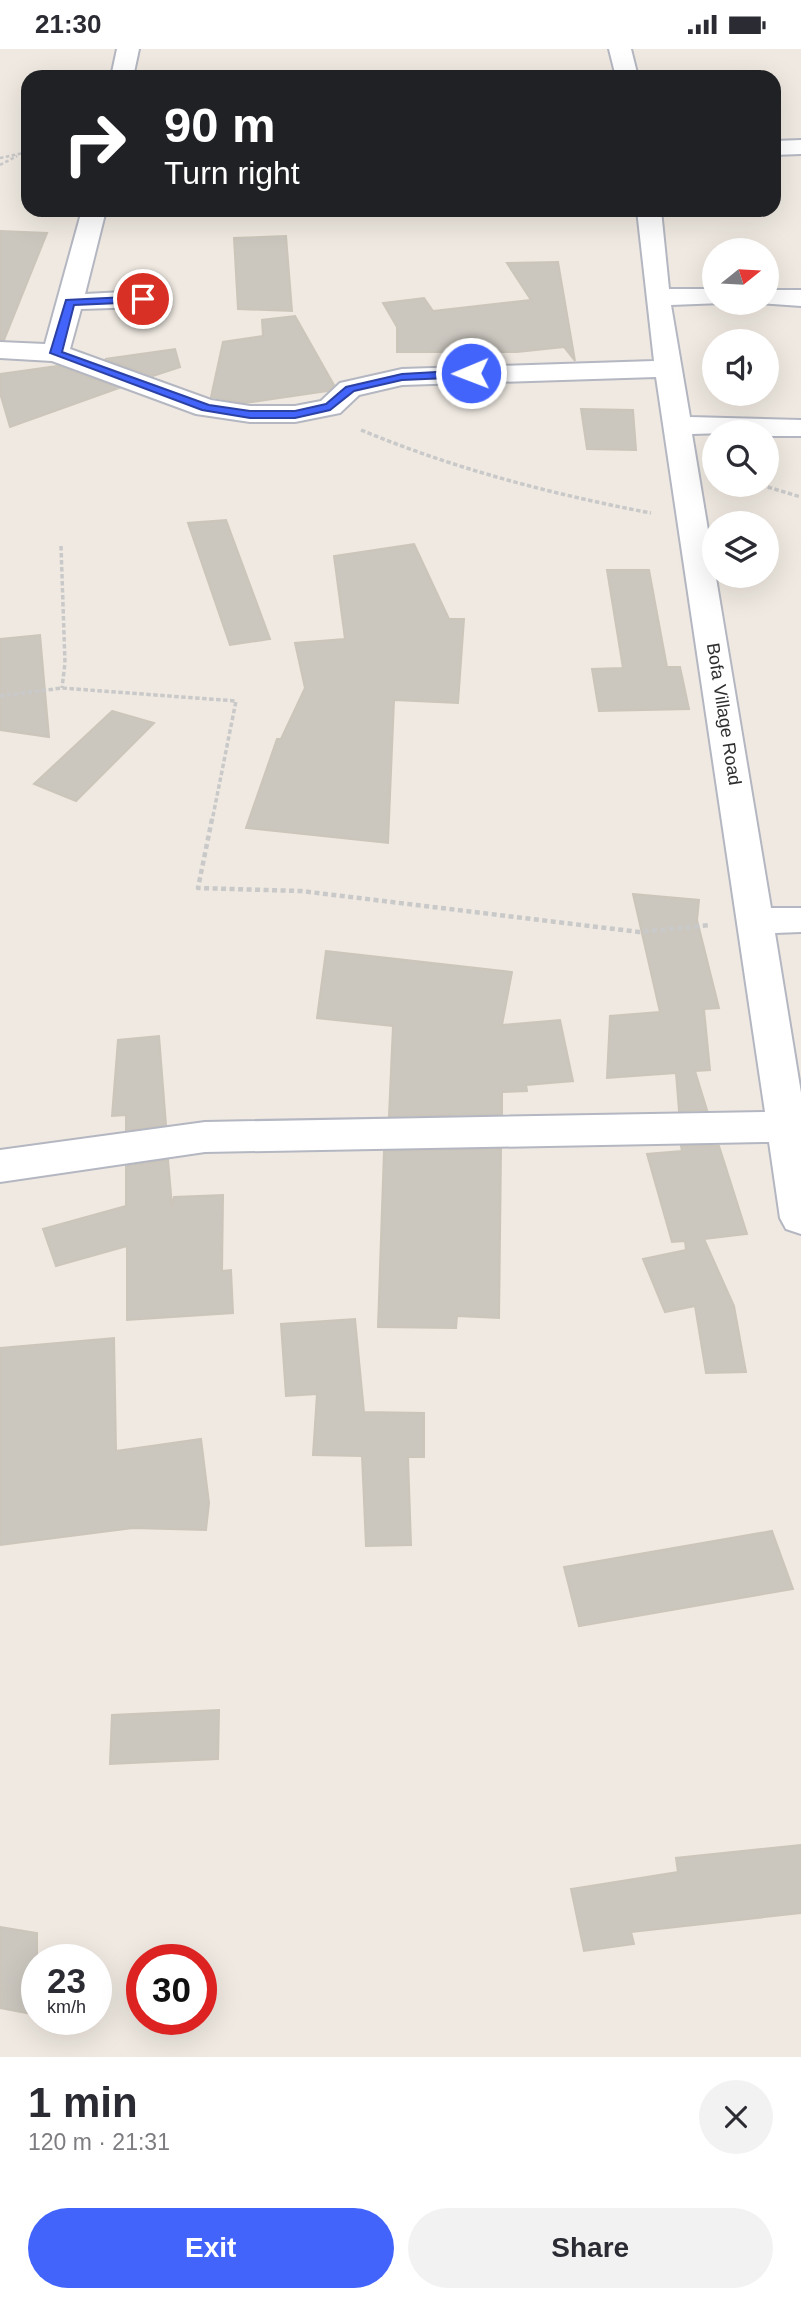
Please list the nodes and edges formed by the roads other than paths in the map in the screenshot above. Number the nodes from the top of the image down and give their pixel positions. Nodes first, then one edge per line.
1 (128, 49) edge
2 (620, 49) edge
3 (124, 70) edge
4 (624, 70) edge
5 (781, 148) edge
6 (801, 148) edge
7 (92, 217) edge
8 (650, 217) edge
9 (657, 297) junction
10 (702, 297) edge
11 (779, 298) edge
12 (801, 298) edge
13 (143, 299) dead end
14 (69, 302) junction
15 (0, 350) edge
16 (56, 353) junction
17 (668, 369) junction
18 (678, 425) junction
19 (801, 428) edge
20 (757, 921) junction
21 (801, 921) edge
22 (786, 1127) junction
23 (0, 1166) edge
24 (801, 1218) edge

1 - 3 street
2 - 4 street
5 - 6 street
7 - 14 street
8 - 9 street, Bofa Village Road
9 - 10 street
9 - 17 street, Bofa Village Road
11 - 12 street
13 - 14 street
14 - 16 street
15 - 16 street
16 - 17 street
17 - 18 street, Bofa Village Road
18 - 19 street
18 - 20 street, Bofa Village Road
20 - 21 street
20 - 22 street, Bofa Village Road
22 - 23 street
22 - 24 street, Bofa Village Road

